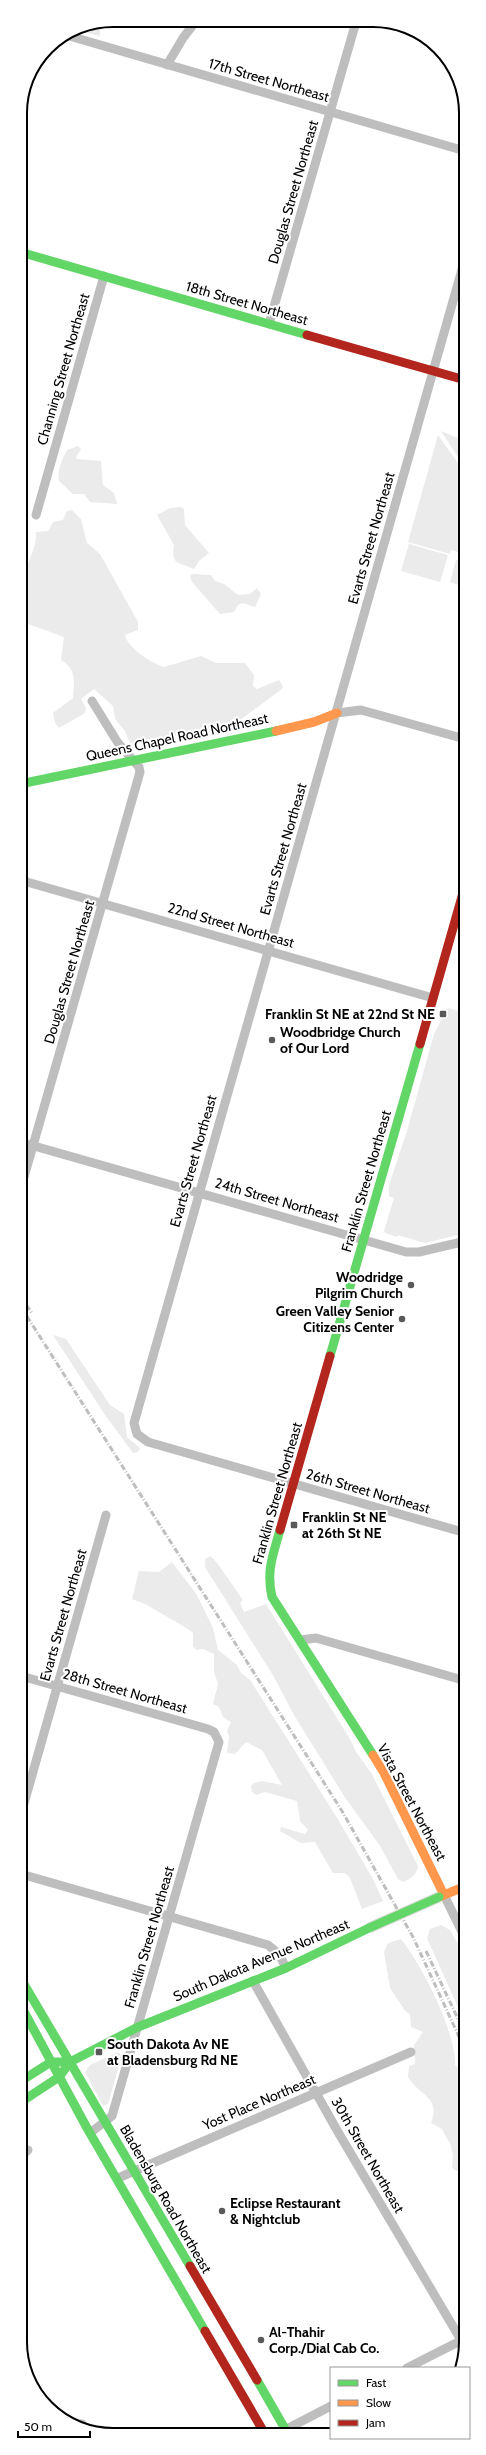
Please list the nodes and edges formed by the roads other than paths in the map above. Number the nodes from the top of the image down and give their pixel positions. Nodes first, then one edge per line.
1 (191, 27) edge
2 (355, 27) edge
3 (73, 37) edge
4 (167, 65) junction
5 (331, 112) junction
6 (459, 149) edge
7 (27, 254) edge
8 (104, 276) junction
9 (459, 280) edge
10 (269, 324) junction
11 (433, 371) junction
12 (459, 378) edge
13 (36, 515) dead end
14 (92, 701) dead end
15 (337, 713) junction
16 (459, 737) edge
17 (135, 760) junction
18 (27, 783) edge
19 (27, 882) edge
20 (103, 904) junction
21 (459, 907) edge
22 (268, 951) junction
23 (433, 998) junction
24 (27, 1144) edge
25 (34, 1145) junction
26 (27, 1168) edge
27 (199, 1192) junction
28 (364, 1240) junction
29 (459, 1242) edge
30 (148, 1442) joint
31 (294, 1484) junction
32 (106, 1515) dead end
33 (459, 1531) edge
34 (300, 1640) junction
35 (27, 1678) edge
36 (459, 1679) edge
37 (57, 1686) junction
38 (218, 1739) joint
39 (27, 1793) edge
40 (27, 1876) edge
41 (459, 1889) edge
42 (441, 1896) junction
43 (169, 1917) junction
44 (459, 1928) edge
45 (286, 1968) junction
46 (253, 1981) junction
47 (27, 1989) edge
48 (27, 2017) edge
49 (138, 2027) junction
50 (411, 2052) dead end
51 (51, 2062) junction
52 (70, 2062) junction
53 (60, 2076) junction
54 (27, 2077) edge
55 (316, 2093) junction
56 (27, 2098) edge
57 (105, 2122) junction
58 (90, 2133) junction
59 (134, 2171) junction
60 (118, 2178) junction
61 (459, 2332) edge
62 (459, 2341) edge
63 (409, 2367) edge
64 (330, 2407) edge
65 (262, 2428) edge
66 (281, 2428) edge
67 (290, 2428) edge

1 - 4 street
2 - 5 street, Douglas Street Northeast
3 - 4 street, 17th Street Northeast
4 - 5 street, 17th Street Northeast
5 - 6 street, 17th Street Northeast
5 - 10 street, Douglas Street Northeast
7 - 8 street, 18th Street Northeast
8 - 10 street, 18th Street Northeast
8 - 13 street, Channing Street Northeast
9 - 11 street, Evarts Street Northeast
10 - 11 street, 18th Street Northeast
11 - 12 street, 18th Street Northeast
11 - 15 street, Evarts Street Northeast
14 - 17 street
15 - 16 street
15 - 17 street, Queens Chapel Road Northeast
15 - 22 street, Evarts Street Northeast
17 - 18 street, Queens Chapel Road Northeast
17 - 20 street, Douglas Street Northeast
19 - 20 street, 22nd Street Northeast
20 - 22 street, 22nd Street Northeast
20 - 25 street, Douglas Street Northeast
21 - 23 street, Franklin Street Northeast
22 - 23 street, 22nd Street Northeast
22 - 27 street, Evarts Street Northeast
23 - 28 street, Franklin Street Northeast
24 - 25 street, 24th Street Northeast
25 - 26 street, Douglas Street Northeast
25 - 27 street, 24th Street Northeast
27 - 28 street, 24th Street Northeast
27 - 30 street, Evarts Street Northeast
28 - 29 street, 24th Street Northeast
28 - 31 street, Franklin Street Northeast
30 - 31 street, 26th Street Northeast
31 - 33 street, 26th Street Northeast
31 - 34 street, Franklin Street Northeast
32 - 37 street, Evarts Street Northeast
34 - 36 street
34 - 42 street, Vista Street Northeast
35 - 37 street, 28th Street Northeast
37 - 38 street, 28th Street Northeast
37 - 39 street, Evarts Street Northeast
38 - 43 street, Franklin Street Northeast
40 - 43 street
41 - 42 street, South Dakota Avenue Northeast
42 - 44 street, Vista Street Northeast
42 - 45 street, South Dakota Avenue Northeast, bridge
43 - 45 street
43 - 49 street, Franklin Street Northeast
45 - 46 street, South Dakota Avenue Northeast
46 - 49 street, South Dakota Avenue Northeast
46 - 55 street, 30th Street Northeast
47 - 52 street, Bladensburg Road Northeast
48 - 51 street
49 - 52 street, South Dakota Avenue Northeast
49 - 57 street, Franklin Street Northeast
50 - 55 street, Yost Place Northeast
51 - 52 street, South Dakota Avenue Northeast
51 - 53 street
51 - 54 street
52 - 53 street, South Dakota Avenue Northeast
52 - 57 street, Bladensburg Road Northeast
53 - 56 street, South Dakota Avenue Northeast
53 - 58 street
55 - 59 street, Yost Place Northeast
55 - 61 street, 30th Street Northeast
57 - 58 street, Franklin Street Northeast
57 - 59 street, Bladensburg Road Northeast
58 - 60 street
59 - 60 street, Yost Place Northeast
59 - 66 street, Bladensburg Road Northeast
60 - 65 street
62 - 63 street
64 - 67 street

